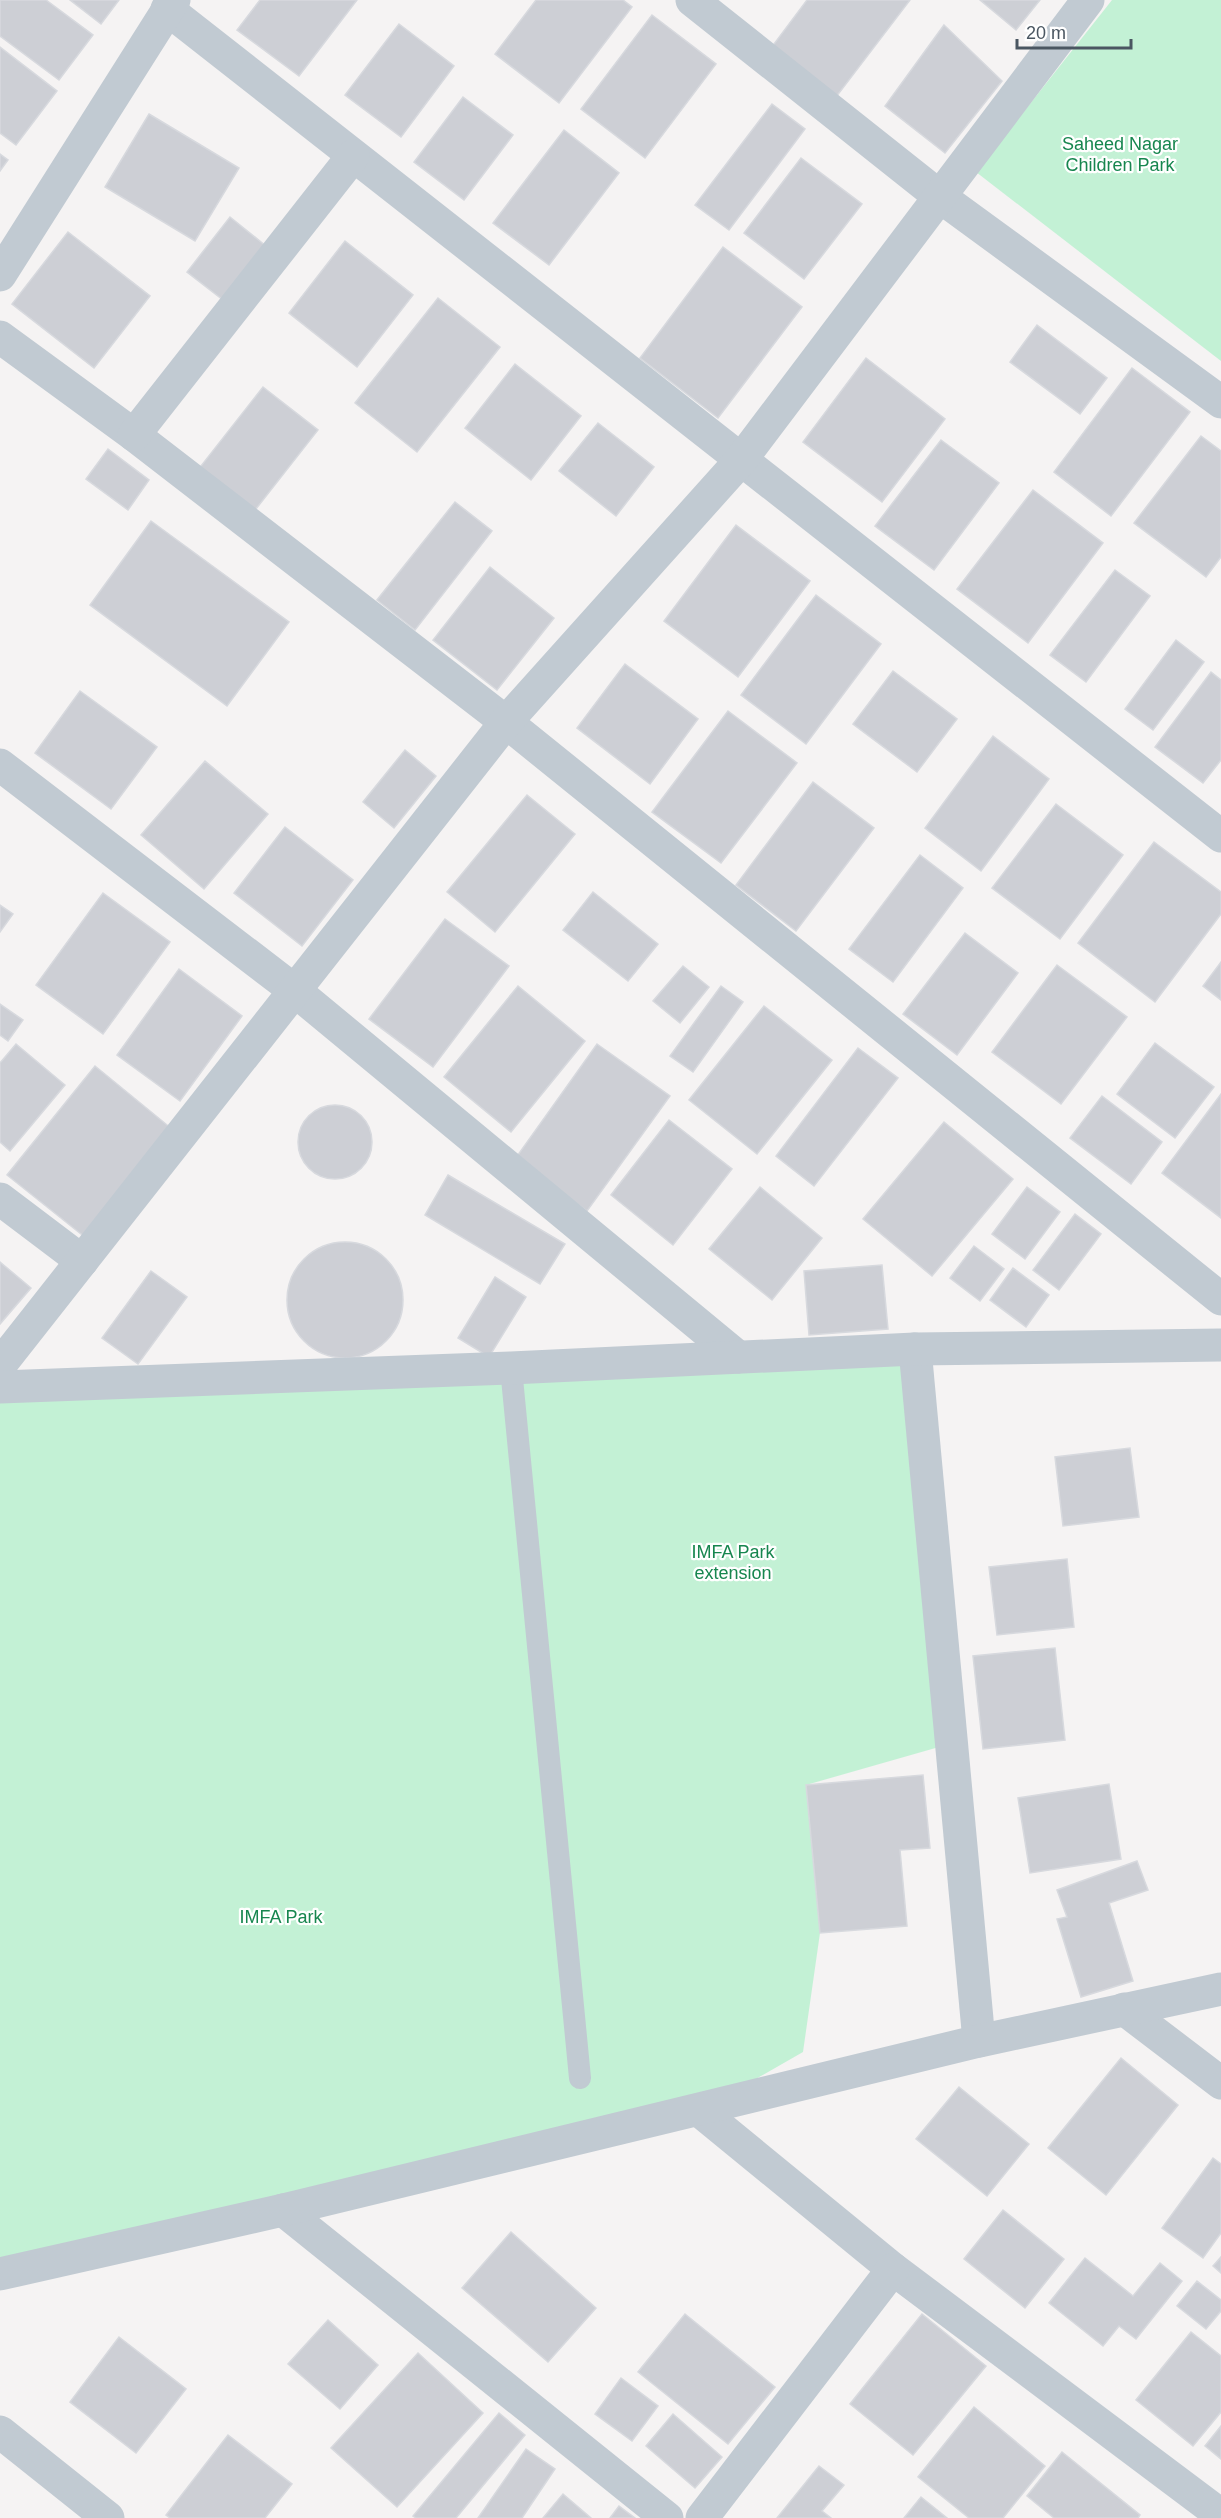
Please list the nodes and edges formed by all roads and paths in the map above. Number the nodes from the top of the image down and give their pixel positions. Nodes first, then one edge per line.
1 (692, 0) edge
2 (1088, 0) edge
3 (170, 5) edge
4 (353, 156) junction
5 (939, 196) junction
6 (0, 275) edge
7 (0, 337) edge
8 (1221, 402) edge
9 (134, 435) junction
10 (741, 460) junction
11 (506, 722) junction
12 (0, 765) edge
13 (1221, 836) edge
14 (294, 990) junction
15 (0, 1199) edge
16 (82, 1261) junction
17 (1218, 1291) edge
18 (1221, 1345) edge
19 (915, 1349) junction
20 (738, 1357) junction
21 (0, 1365) edge
22 (511, 1368) junction
23 (0, 1387) edge
24 (1221, 1989) edge
25 (1124, 2009) junction
26 (978, 2041) junction
27 (580, 2078) dead end
28 (1221, 2083) edge
29 (700, 2111) junction
30 (283, 2210) junction
31 (893, 2269) junction
32 (0, 2274) edge
33 (0, 2432) edge
34 (1221, 2515) edge
35 (108, 2518) edge
36 (667, 2518) edge
37 (702, 2518) edge

1 - 5 street
2 - 5 street
3 - 4 street
3 - 6 street
4 - 9 street
4 - 10 street
5 - 8 street
5 - 10 street
7 - 9 street
9 - 11 street
10 - 11 street
10 - 13 street
11 - 14 street
11 - 17 street
12 - 14 street
14 - 16 street
14 - 20 street
15 - 16 street
16 - 21 street
18 - 19 street
19 - 20 street
19 - 26 street
20 - 22 street
22 - 23 street
22 - 27 lane
24 - 25 street
25 - 26 street
25 - 28 street
26 - 29 street
29 - 30 street
29 - 31 street
30 - 32 street
30 - 36 street
31 - 34 street
31 - 37 street
33 - 35 street

